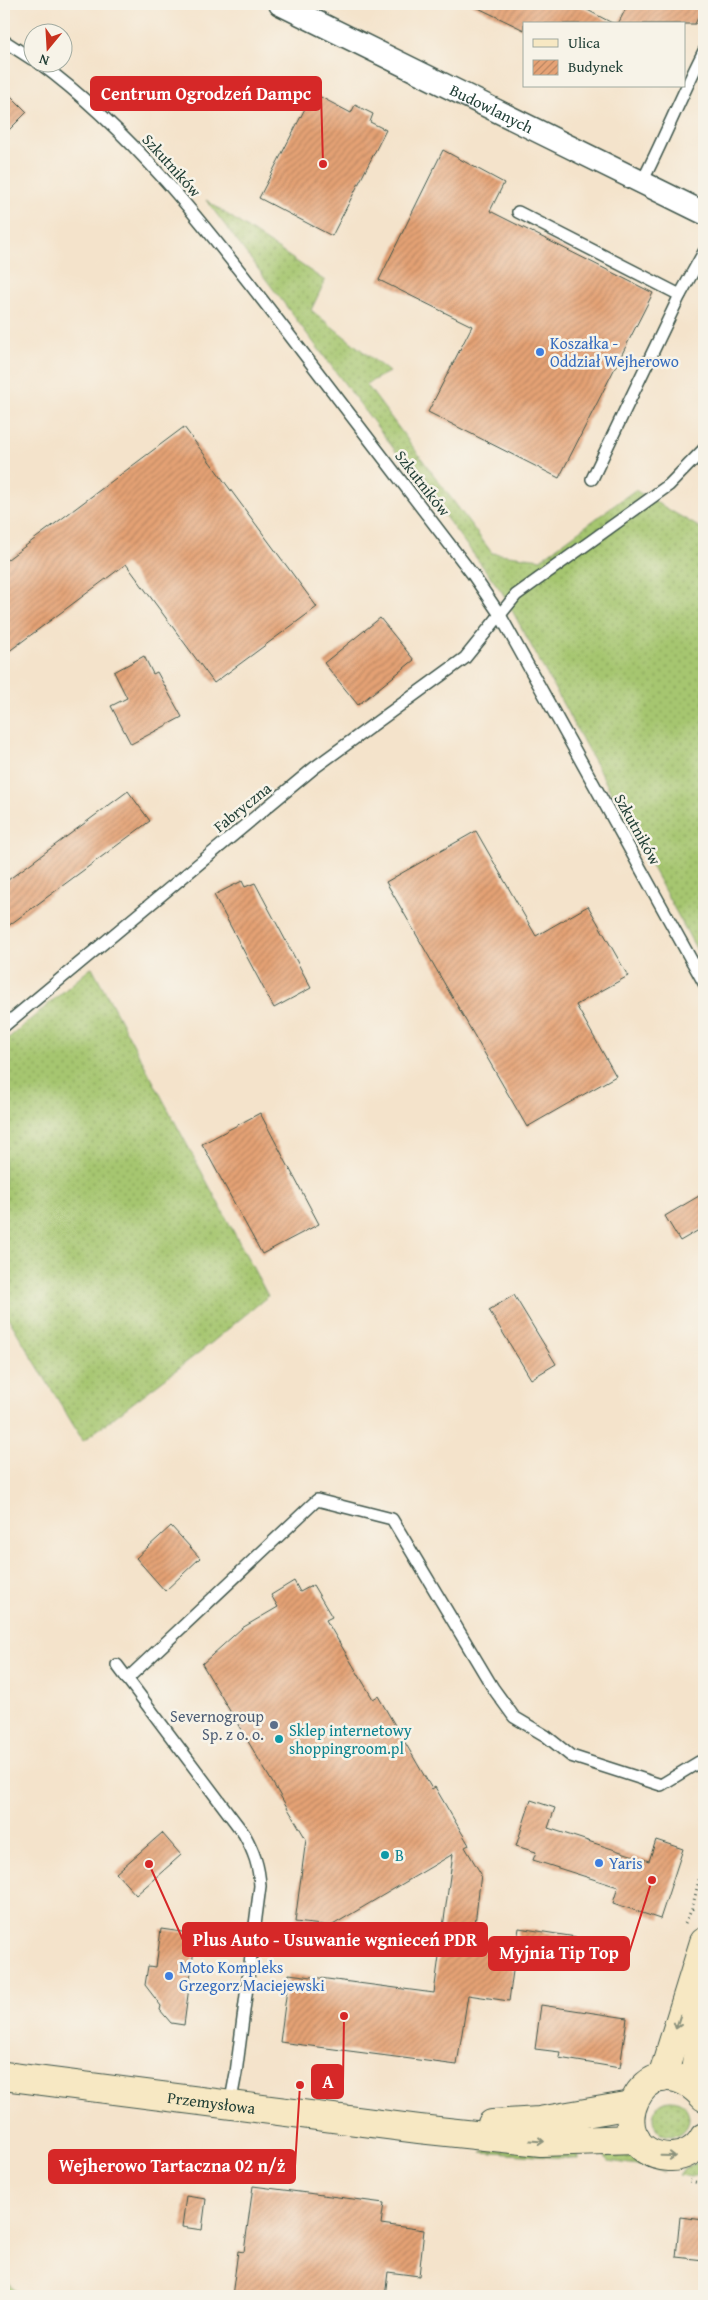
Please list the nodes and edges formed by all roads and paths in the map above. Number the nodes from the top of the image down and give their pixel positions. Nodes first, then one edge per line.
1 (280, 4) edge
2 (4, 41) edge
3 (704, 51) edge
4 (22, 53) edge
5 (52, 72) edge
6 (686, 87) edge
7 (686, 88) edge
8 (642, 182) junction
9 (518, 212) dead end
10 (704, 213) edge
11 (704, 252) edge
12 (680, 295) junction
13 (704, 449) edge
14 (592, 479) dead end
15 (500, 615) junction
16 (704, 983) edge
17 (4, 1026) edge
18 (117, 1666) dead end
19 (127, 1679) junction
20 (704, 1764) edge
21 (704, 1859) edge
22 (694, 1934) edge
23 (704, 1953) edge
24 (4, 2076) edge
25 (662, 2078) junction
26 (698, 2091) edge
27 (230, 2105) junction
28 (632, 2106) junction
29 (419, 2129) junction
30 (636, 2139) junction
31 (703, 2141) edge

1 - 8 street, Budowlanych
2 - 4 lane
3 - 6 lane
5 - 15 lane, Szkutników
7 - 8 lane
8 - 10 street, Budowlanych
9 - 12 lane
11 - 12 lane
12 - 14 lane
13 - 15 lane, Fabryczna
15 - 16 lane, Szkutników
15 - 17 lane, Fabryczna
18 - 19 lane
19 - 20 lane
19 - 27 lane
21 - 22 path
22 -> 25 street
23 - 26 street
24 - 27 street, Przemysłowa
25 - 26 street
25 - 28 street
27 - 29 street, Przemysłowa
28 - 29 street, Przemysłowa
28 - 30 street
29 -> 30 street, Przemysłowa
30 -> 31 street

